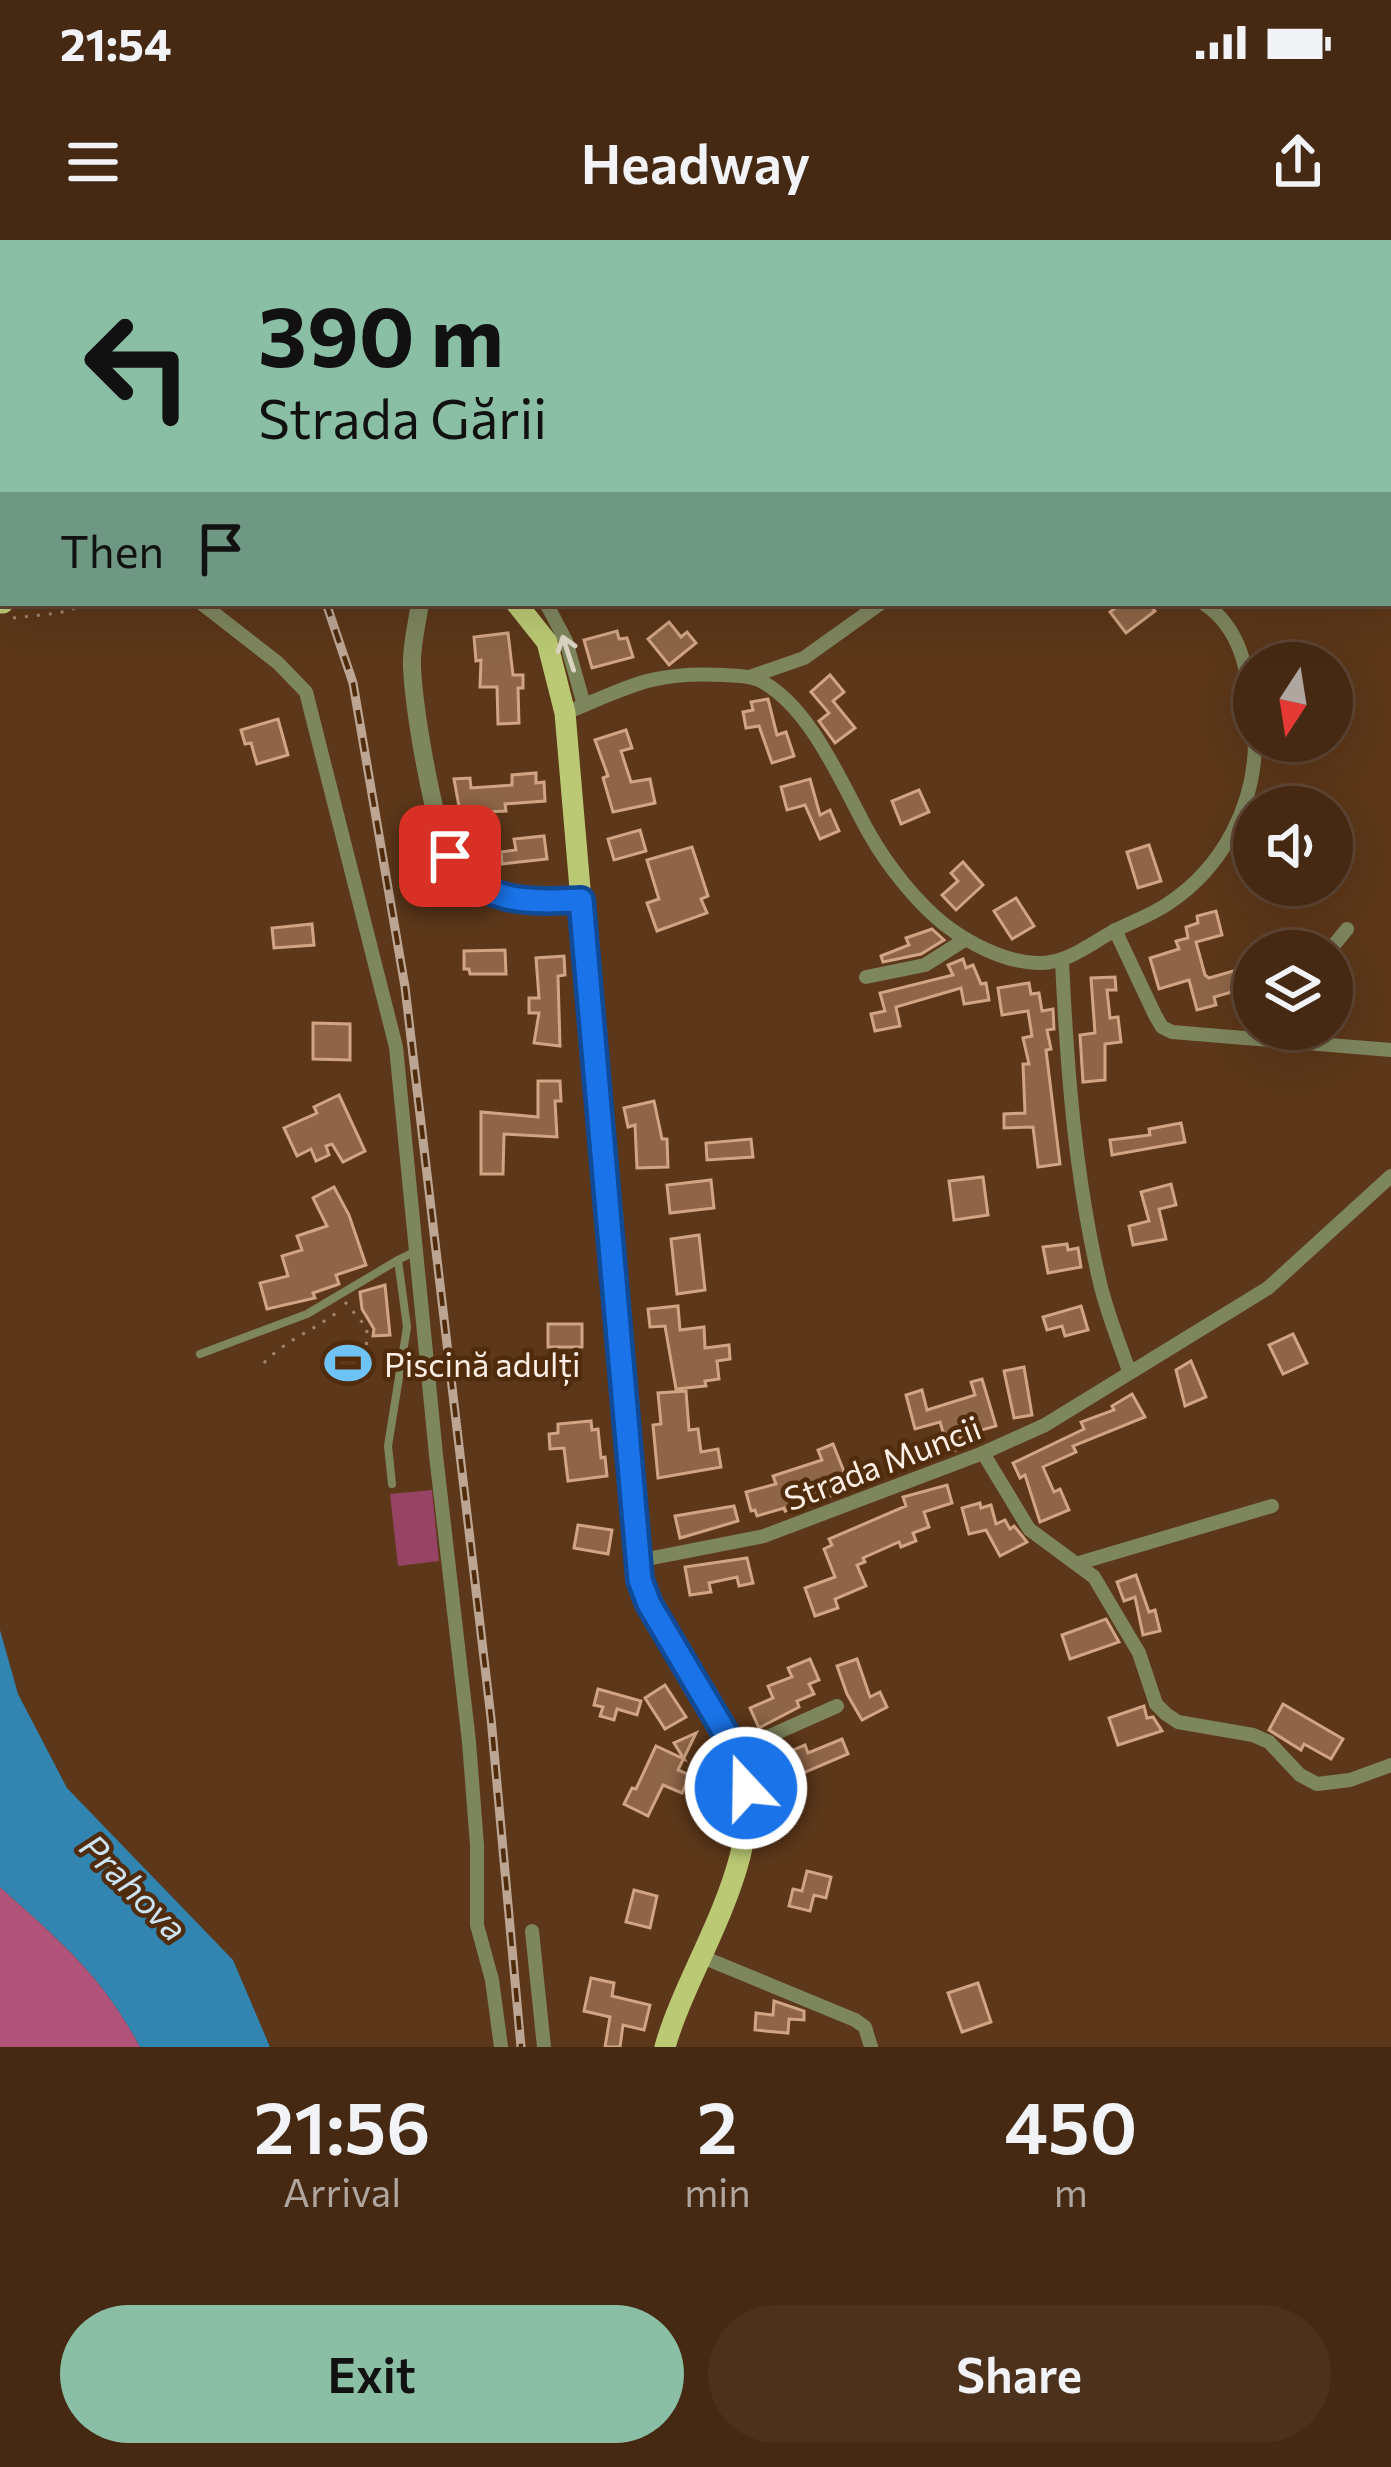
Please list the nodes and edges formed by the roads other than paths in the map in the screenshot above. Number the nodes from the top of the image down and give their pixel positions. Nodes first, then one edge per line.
1 (205, 606) edge
2 (420, 606) edge
3 (518, 606) edge
4 (548, 606) edge
5 (876, 606) edge
6 (1208, 606) edge
7 (1238, 642) edge
8 (752, 676) junction
9 (575, 709) junction
10 (1254, 762) edge
11 (581, 900) junction
12 (1115, 930) junction
13 (966, 939) junction
14 (1062, 961) junction
15 (866, 976) dead end
16 (1233, 1034) edge
17 (1353, 1046) edge
18 (1391, 1050) edge
19 (1391, 1176) edge
20 (418, 1250) junction
21 (398, 1260) junction
22 (200, 1354) dead end
23 (1129, 1371) junction
24 (983, 1453) junction
25 (392, 1484) dead end
26 (1272, 1506) dead end
27 (637, 1561) junction
28 (1079, 1563) junction
29 (837, 1706) dead end
30 (736, 1751) junction
31 (1391, 1765) edge
32 (532, 1931) dead end
33 (700, 1956) junction
34 (501, 2047) edge
35 (544, 2047) edge
36 (665, 2047) edge
37 (871, 2047) edge

1 - 20 street
2 - 11 street
3 - 9 main road
9 -> 4 street
5 - 8 street
6 - 7 street
8 - 9 street
8 - 13 street
9 - 11 main road
10 - 12 street
11 - 27 main road
12 - 14 street
12 - 16 street
13 - 14 street
13 - 15 street
14 - 23 street
17 - 18 street
19 - 23 street, Strada Muncii
20 - 21 lane
20 - 34 street
21 - 22 lane
21 - 25 lane
23 - 24 street, Strada Muncii
24 - 27 street, Strada Muncii
24 - 28 street
26 - 28 street
27 - 30 main road
28 - 31 street
29 - 30 street
30 - 33 main road
32 - 35 street
33 - 36 main road
33 - 37 street

